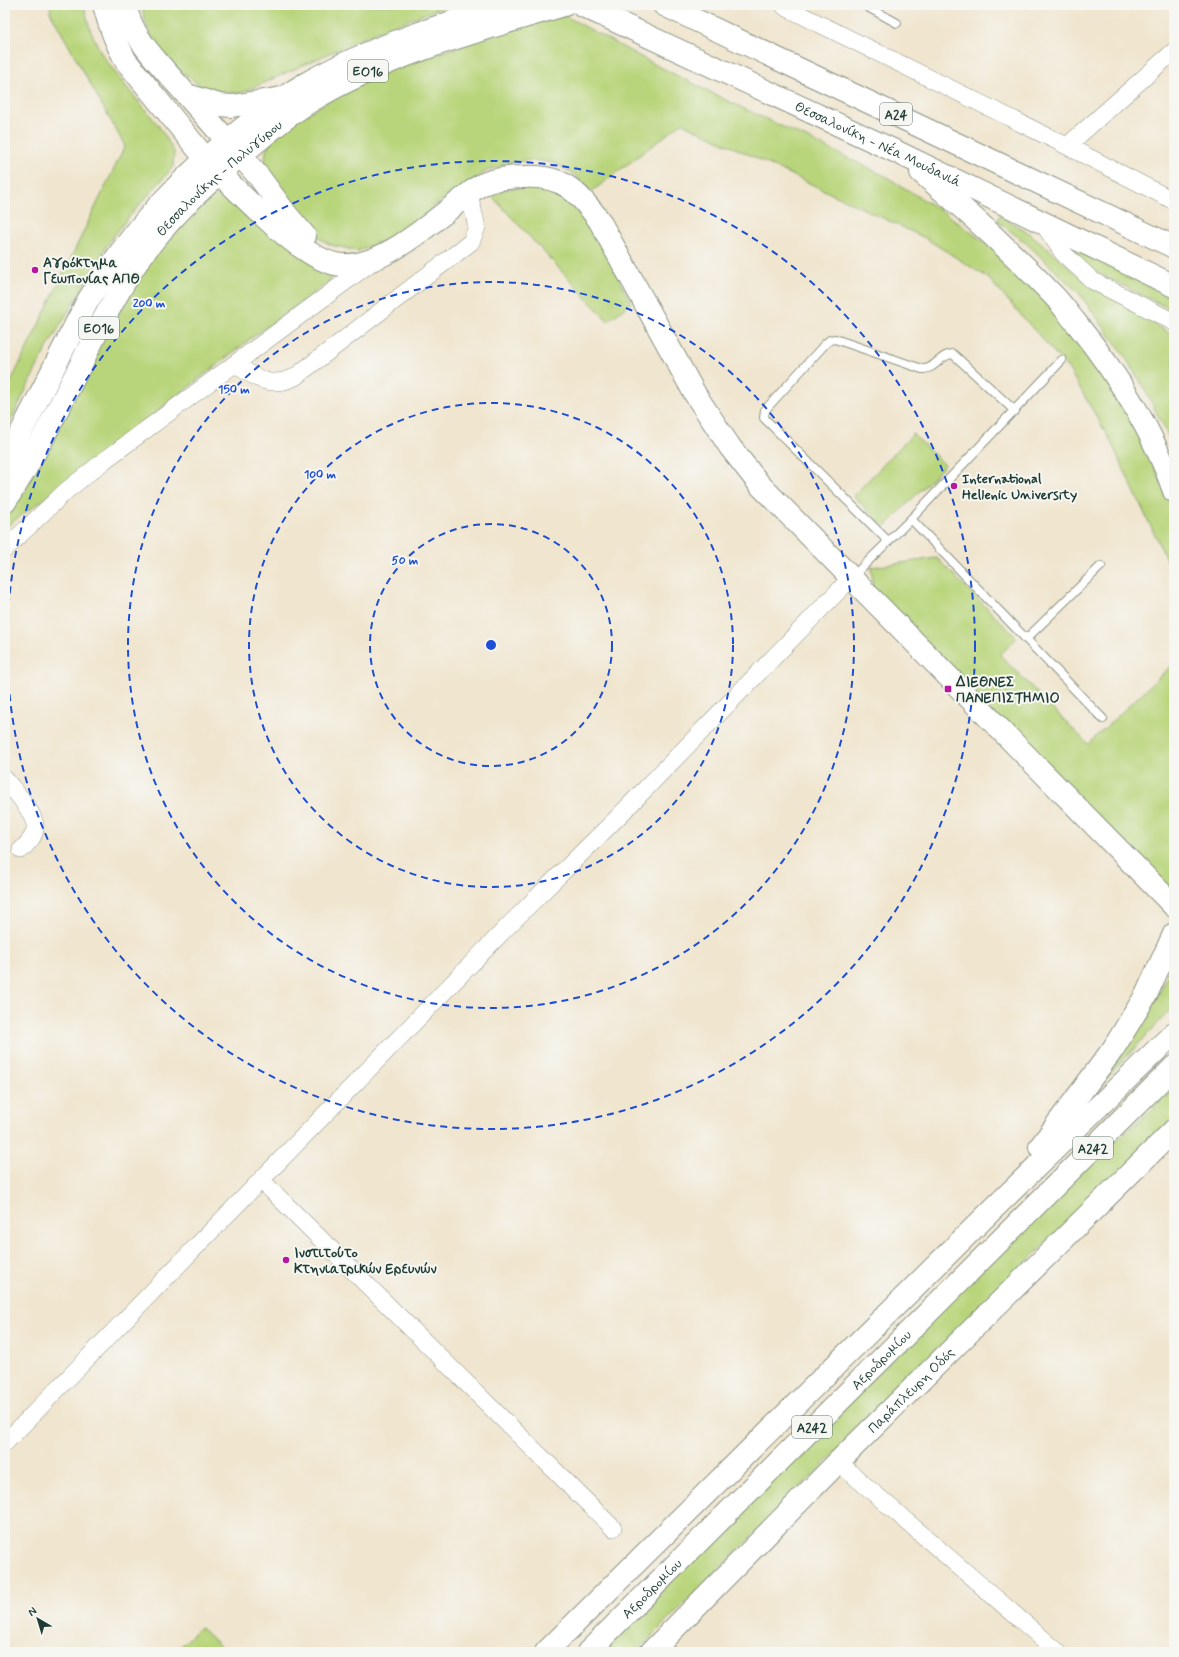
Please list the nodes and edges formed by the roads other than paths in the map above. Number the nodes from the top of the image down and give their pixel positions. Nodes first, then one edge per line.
1 (104, 5) edge
2 (125, 5) edge
3 (564, 5) edge
4 (581, 5) edge
5 (664, 5) edge
6 (784, 5) edge
7 (864, 5) edge
8 (510, 13) edge
9 (897, 23) dead end
10 (1174, 51) edge
11 (187, 95) junction
12 (282, 98) junction
13 (1067, 146) junction
14 (233, 148) junction
15 (899, 153) junction
16 (212, 166) junction
17 (469, 194) junction
18 (1174, 201) edge
19 (1040, 221) junction
20 (1128, 224) junction
21 (1174, 238) edge
22 (1174, 247) edge
23 (376, 260) junction
24 (1174, 286) edge
25 (1174, 322) edge
26 (1062, 360) dead end
27 (235, 364) junction
28 (1015, 410) junction
29 (5, 464) edge
30 (1174, 491) edge
31 (5, 502) edge
32 (911, 519) junction
33 (888, 541) junction
34 (5, 548) edge
35 (1100, 566) dead end
36 (851, 578) junction
37 (1026, 639) junction
38 (1103, 719) dead end
39 (5, 779) edge
40 (21, 850) dead end
41 (1174, 906) edge
42 (1174, 934) edge
43 (1174, 1033) edge
44 (1174, 1067) edge
45 (1174, 1130) edge
46 (261, 1180) junction
47 (992, 1210) junction
48 (5, 1442) edge
49 (838, 1462) junction
50 (613, 1528) dead end
51 (546, 1652) edge
52 (588, 1652) edge
53 (651, 1652) edge
54 (1058, 1652) edge

1 - 16 main road
2 - 11 main road
3 - 8 main road, Θεσσαλονίκης - Πολυγύρου / ΕΟ16
4 - 15 main road, Θεσσαλονίκη - Νέα Μουδανιά / Α24
5 - 20 main road, Α24
6 - 13 street
7 - 9 lane
8 - 12 main road, Θεσσαλονίκης - Πολυγύρου / ΕΟ16
8 - 14 main road, Θεσσαλονίκης - Πολυγύρου / ΕΟ16
10 - 13 street
11 - 12 main road
11 - 14 main road
12 - 14 main road, Θεσσαλονίκης - Πολυγύρου / ΕΟ16
13 - 18 street
14 - 16 main road, Θεσσαλονίκης - Πολυγύρου / ΕΟ16
14 - 23 main road
15 - 19 main road, Θεσσαλονίκη - Νέα Μουδανιά / Α24
15 - 30 main road
16 - 23 main road
16 - 29 main road, Θεσσαλονίκης - Πολυγύρου / ΕΟ16
16 - 31 main road, Θεσσαλονίκης - Πολυγύρου / ΕΟ16
17 - 23 main road
17 - 27 street
17 - 36 main road
19 - 24 main road, Θεσσαλονίκη - Νέα Μουδανιά / Α24
19 - 25 street
20 - 21 main road
20 - 22 main road, Α24
23 - 27 street
26 - 28 lane
27 - 34 street
28 - 32 lane
28 - 33 lane
32 - 33 lane
32 - 37 lane
33 - 36 lane
35 - 37 lane
36 - 41 main road
36 - 46 street
37 - 38 lane
39 - 40 street
42 - 47 main road
43 - 47 main road
44 - 52 main road, Αεροδρομίου / Α242
45 - 49 main road, Παράπλευρη Οδός
46 - 48 street
46 - 50 street
47 - 51 main road, Αεροδρομίου / Α242
49 - 53 main road, Παράπλευρη Οδός
49 - 54 street

